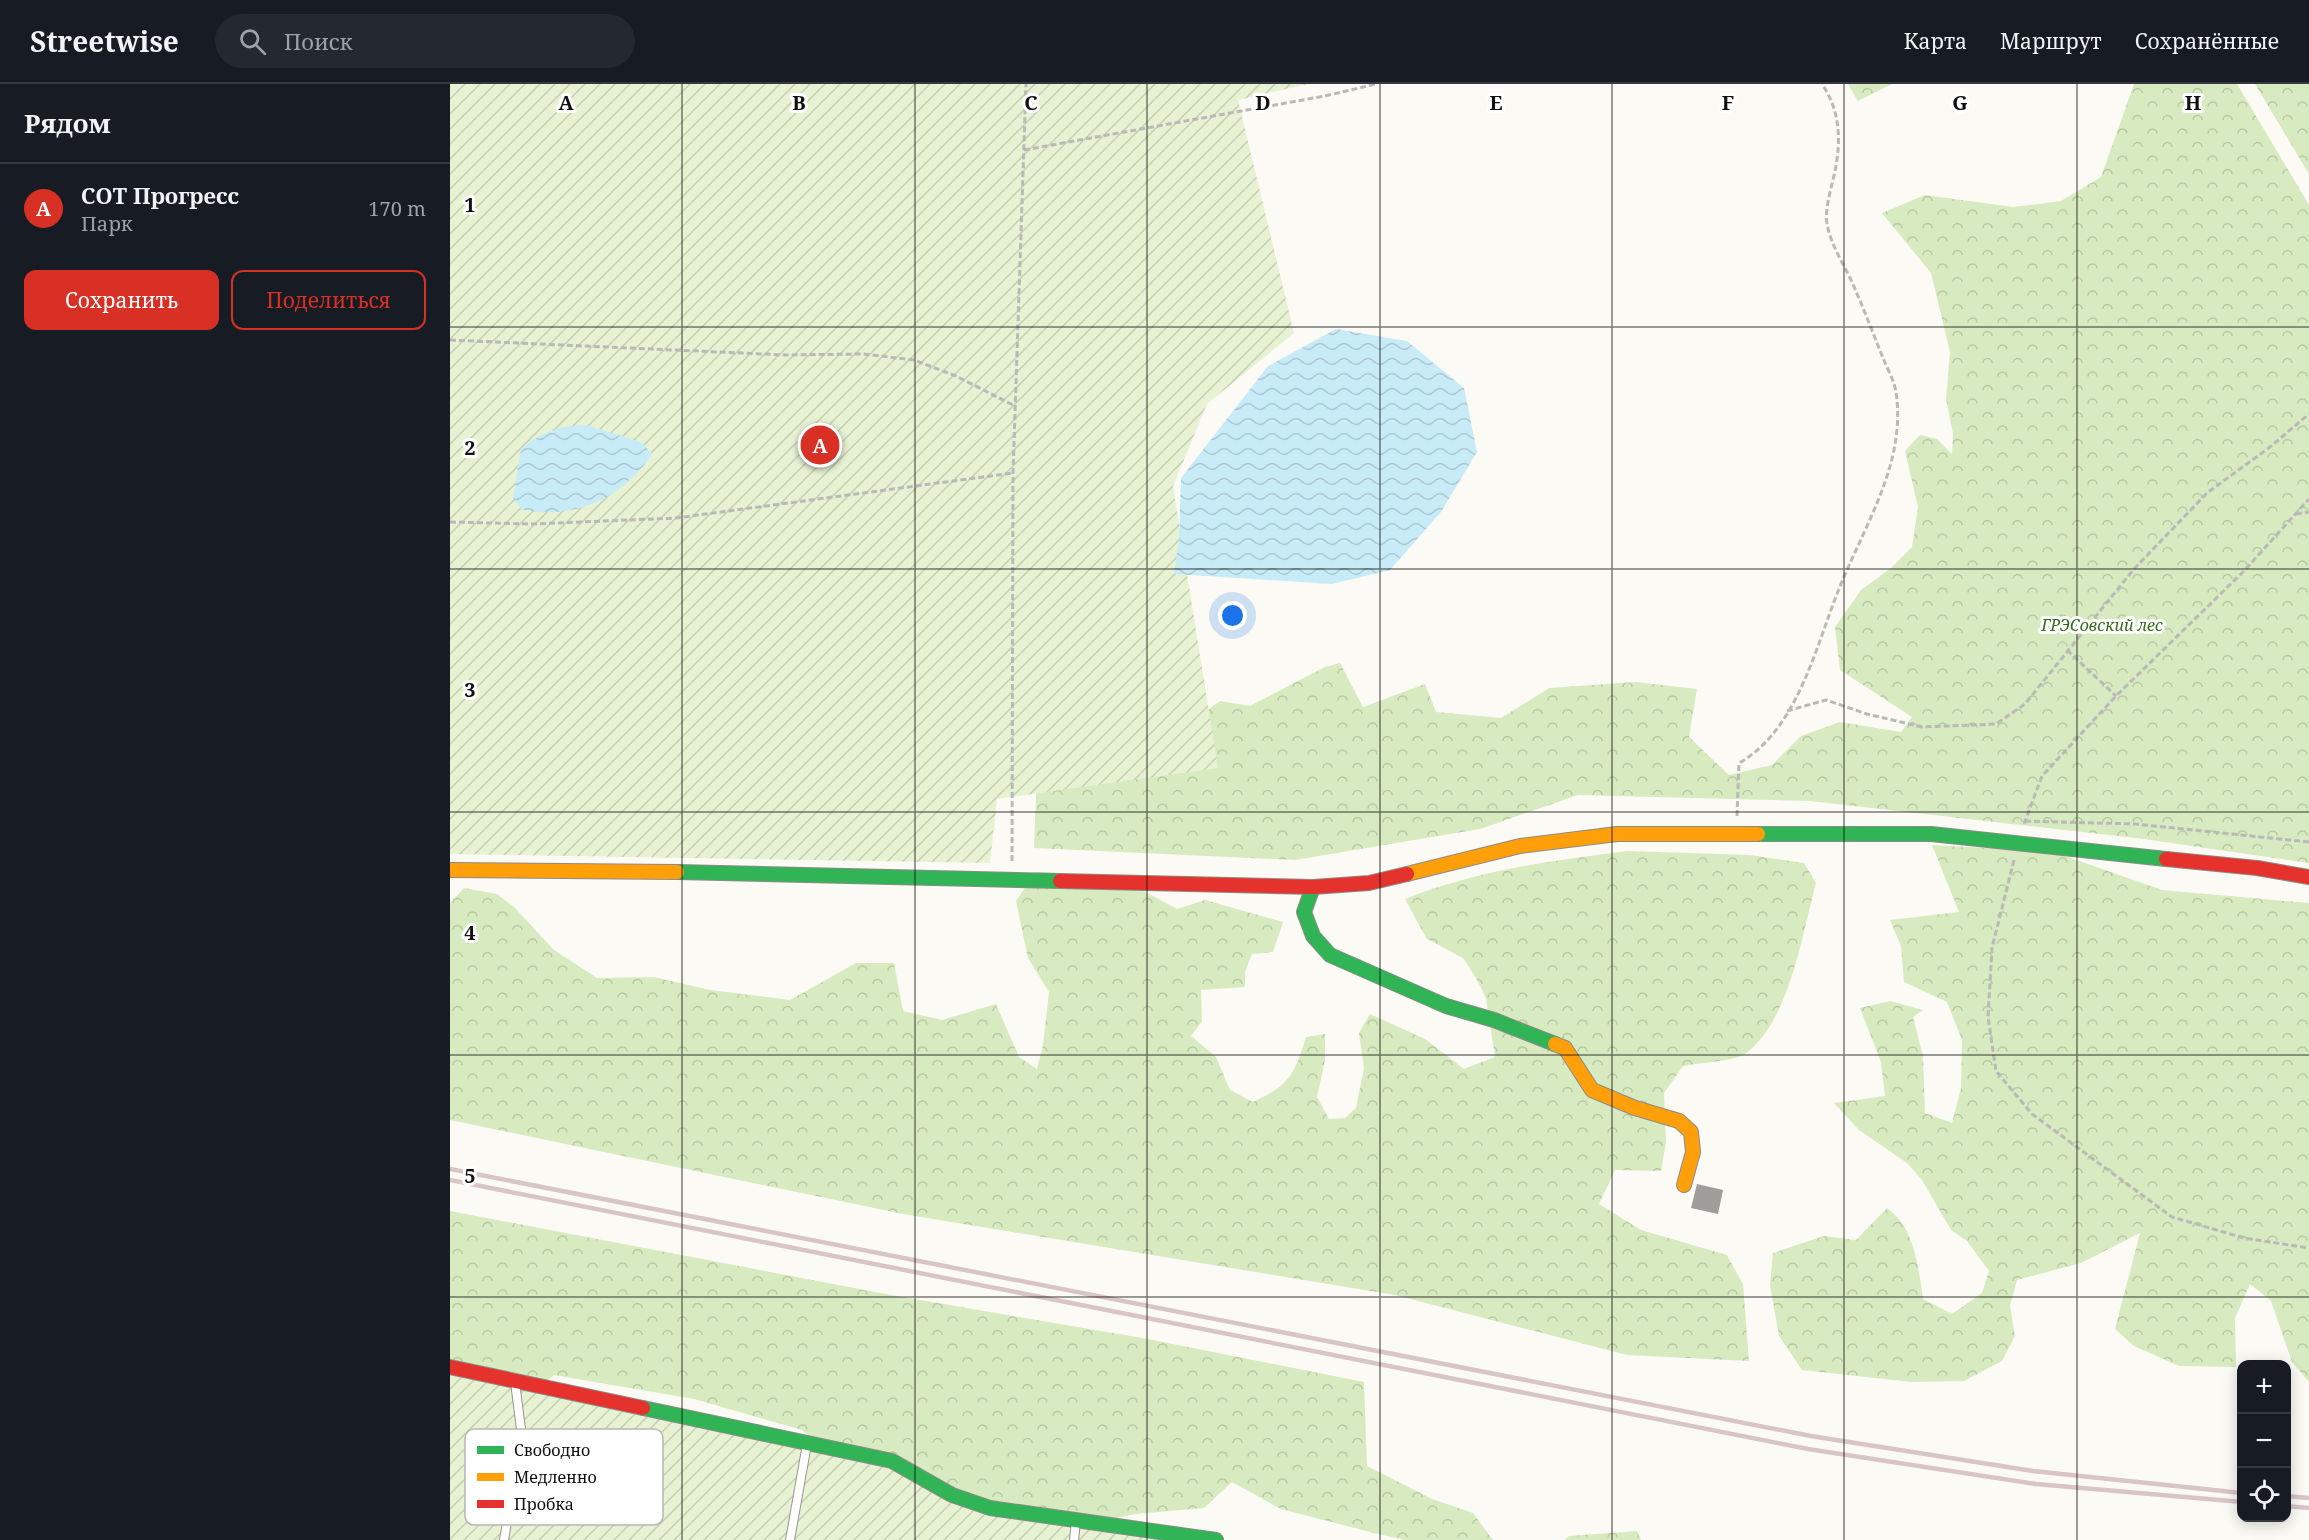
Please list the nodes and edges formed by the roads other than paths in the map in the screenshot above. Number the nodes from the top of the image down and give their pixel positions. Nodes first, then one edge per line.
1 (450, 870) edge
2 (2309, 876) edge
3 (1312, 887) junction
4 (1684, 1185) dead end
5 (450, 1367) edge
6 (514, 1382) junction
7 (521, 1429) edge
8 (807, 1444) junction
9 (1076, 1521) junction
10 (507, 1525) edge
11 (504, 1540) edge
12 (790, 1540) edge
13 (1074, 1540) edge
14 (1216, 1540) edge

1 - 3 street
2 - 3 street
3 - 4 street
5 - 6 street
6 - 7 lane
6 - 8 street
8 - 9 street
8 - 12 lane
9 - 13 lane
9 - 14 street
10 - 11 lane

